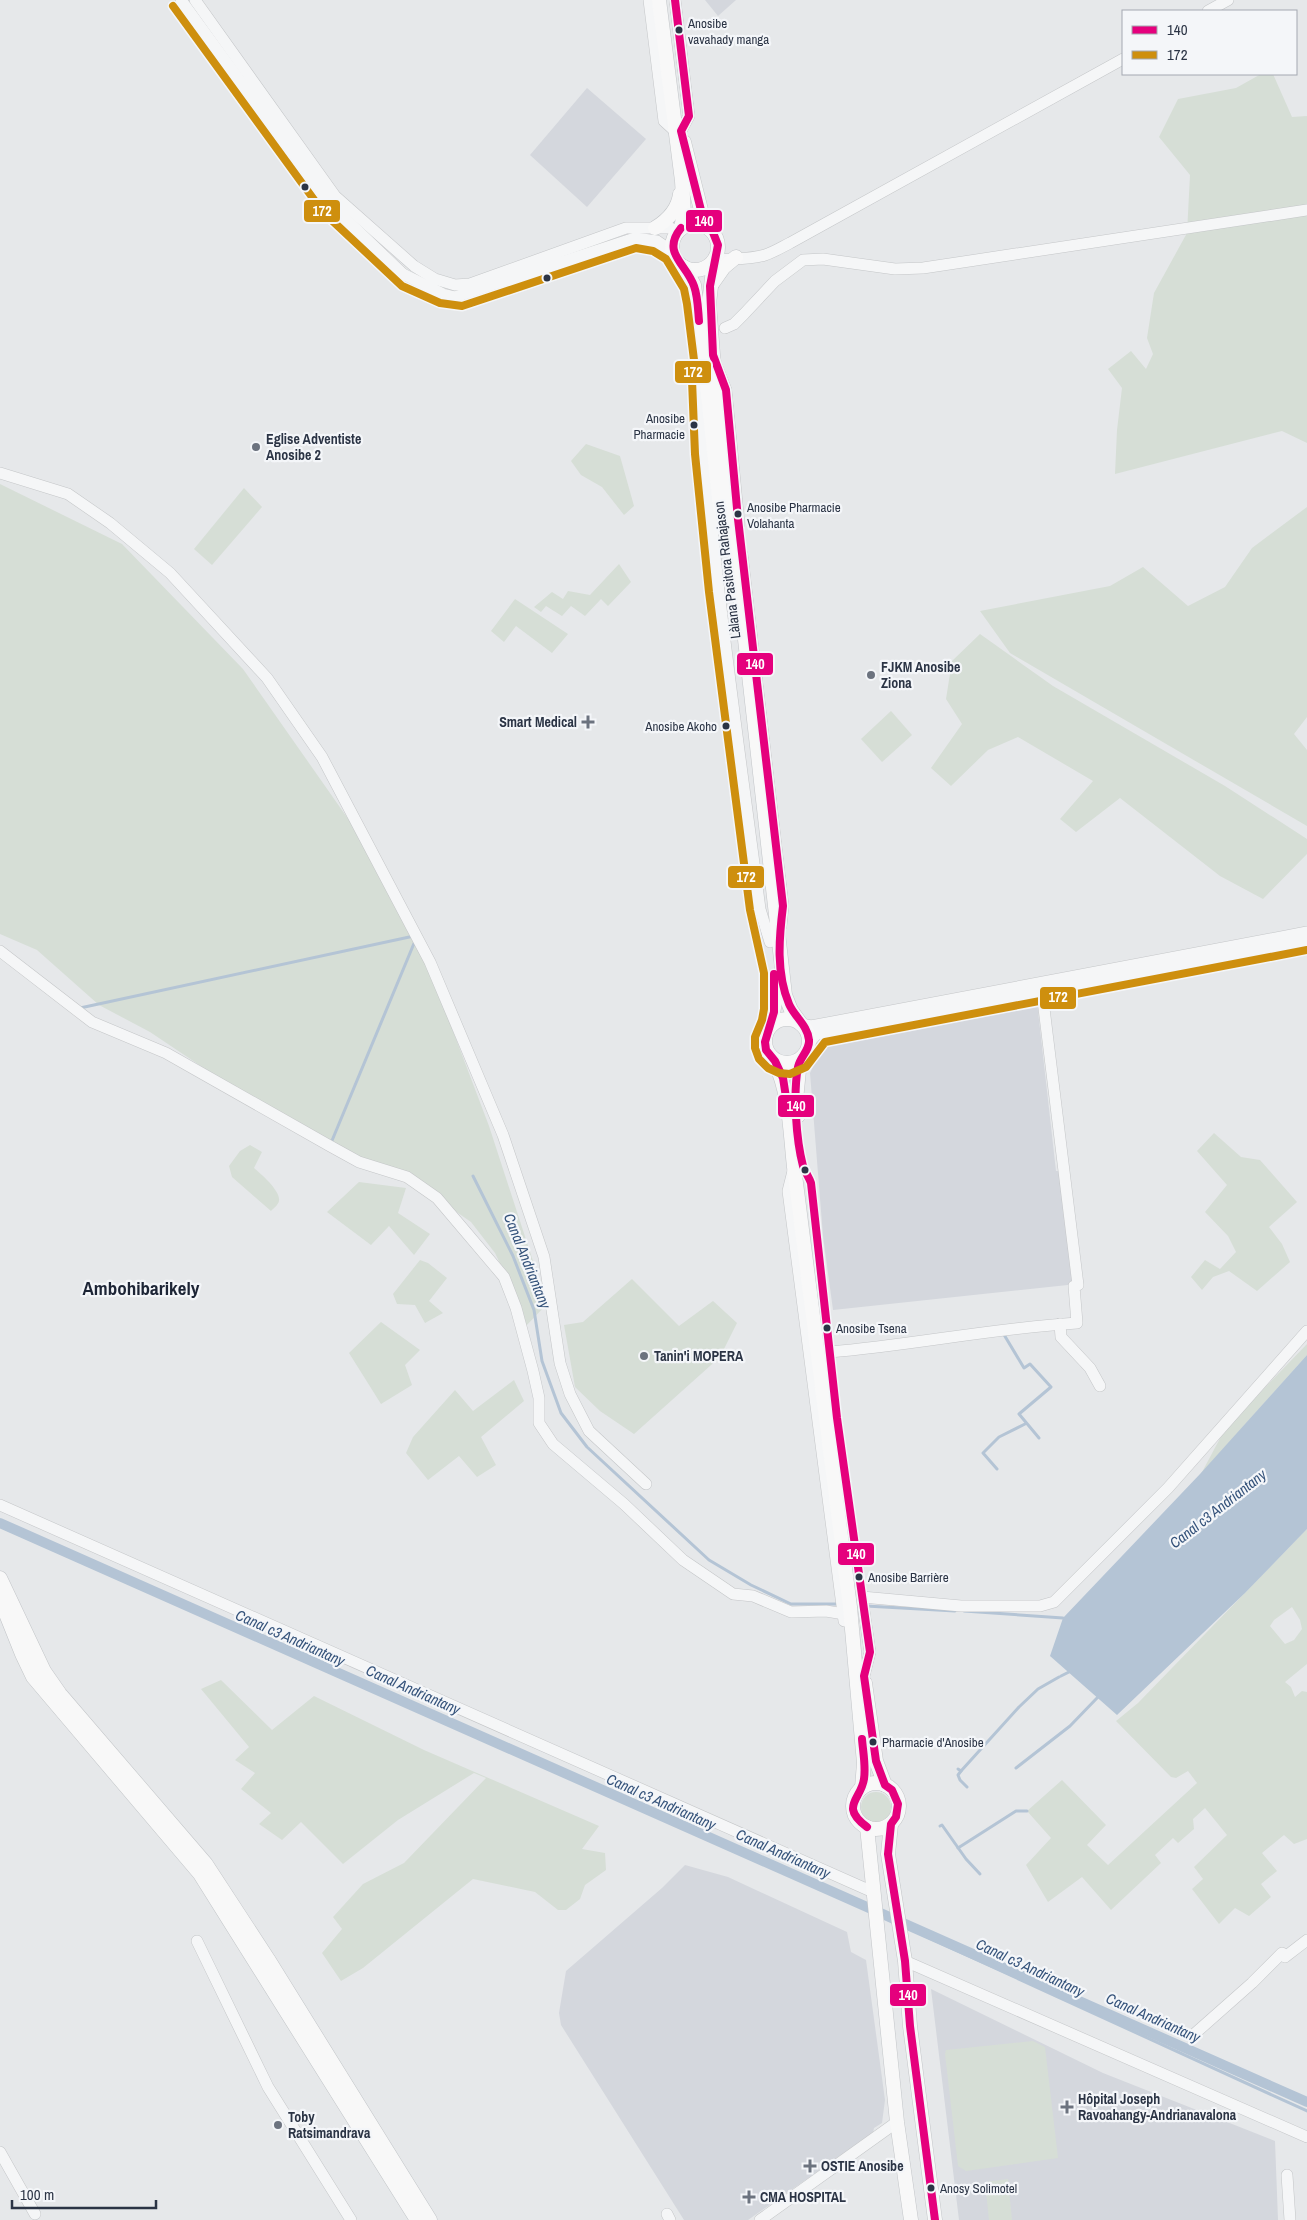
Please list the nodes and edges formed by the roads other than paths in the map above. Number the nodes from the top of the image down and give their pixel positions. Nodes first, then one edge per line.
1 (180, 0) edge
2 (195, 0) edge
3 (648, 0) edge
4 (659, 0) edge
5 (667, 0) edge
6 (675, 0) edge
7 (1228, 0) edge
8 (1210, 10) edge
9 (1122, 60) edge
10 (678, 131) junction
11 (682, 181) junction
12 (1307, 210) edge
13 (705, 226) junction
14 (655, 228) junction
15 (680, 230) junction
16 (673, 252) junction
17 (736, 257) junction
18 (714, 260) junction
19 (684, 267) junction
20 (710, 286) junction
21 (725, 328) dead end
22 (708, 358) junction
23 (0, 473) edge
24 (1307, 932) edge
25 (1307, 940) edge
26 (775, 941) junction
27 (0, 951) edge
28 (1042, 992) junction
29 (801, 1024) junction
30 (771, 1025) junction
31 (809, 1043) junction
32 (774, 1060) junction
33 (800, 1060) junction
34 (1060, 1324) junction
35 (1307, 1332) edge
36 (830, 1352) dead end
37 (1100, 1386) dead end
38 (646, 1484) dead end
39 (0, 1505) edge
40 (0, 1578) edge
41 (0, 1599) edge
42 (851, 1603) junction
43 (860, 1677) junction
44 (885, 1785) junction
45 (862, 1788) junction
46 (891, 1824) junction
47 (867, 1827) junction
48 (873, 1892) junction
49 (1307, 1940) edge
50 (197, 1941) dead end
51 (905, 1961) junction
52 (1192, 2036) dead end
53 (897, 2122) junction
54 (1307, 2137) edge
55 (0, 2152) edge
56 (1287, 2175) dead end
57 (35, 2214) dead end
58 (423, 2219) edge
59 (351, 2220) edge
60 (760, 2220) edge
61 (910, 2220) edge
62 (935, 2220) edge
63 (1290, 2220) edge

1 - 16 street
2 - 14 street
3 - 10 street
4 - 10 main road
5 - 10 main road
6 - 10 street
7 - 8 street
9 - 17 street
10 - 11 main road
10 - 13 main road
11 - 14 main road
11 - 15 main road
12 - 21 street
13 - 15 main road
13 - 18 main road
14 - 15 street
15 - 16 main road
16 - 19 main road
17 - 18 street
17 - 20 main road
18 - 19 main road
18 - 20 main road, Làlana Pasitora Rahajason
19 - 22 main road, Làlana Pasitora Rahajason
20 - 22 main road, Làlana Pasitora Rahajason
22 - 26 main road, Làlana Pasitora Rahajason
22 - 26 street
23 - 38 street
24 - 29 street
25 - 28 street
26 - 29 main road, Làlana Pasitora Rahajason
26 - 30 main road, Làlana Pasitora Rahajason
27 - 42 street
28 - 31 street
28 - 34 street
29 - 30 main road
29 - 31 main road
30 - 32 main road
31 - 33 main road
32 - 33 main road
32 - 42 main road
33 - 42 main road
34 - 36 street
34 - 37 street
35 - 42 street
39 - 48 street
40 - 58 main road
41 - 58 main road
42 - 43 main road
43 - 44 main road
43 - 45 main road
44 - 45 main road
44 - 46 main road
45 - 47 main road
46 - 47 main road
46 - 51 main road
47 - 48 main road
48 - 53 main road
49 - 52 street
50 - 59 street
51 - 54 street
51 - 62 main road
53 - 60 street
53 - 61 main road
55 - 57 street
56 - 63 street

